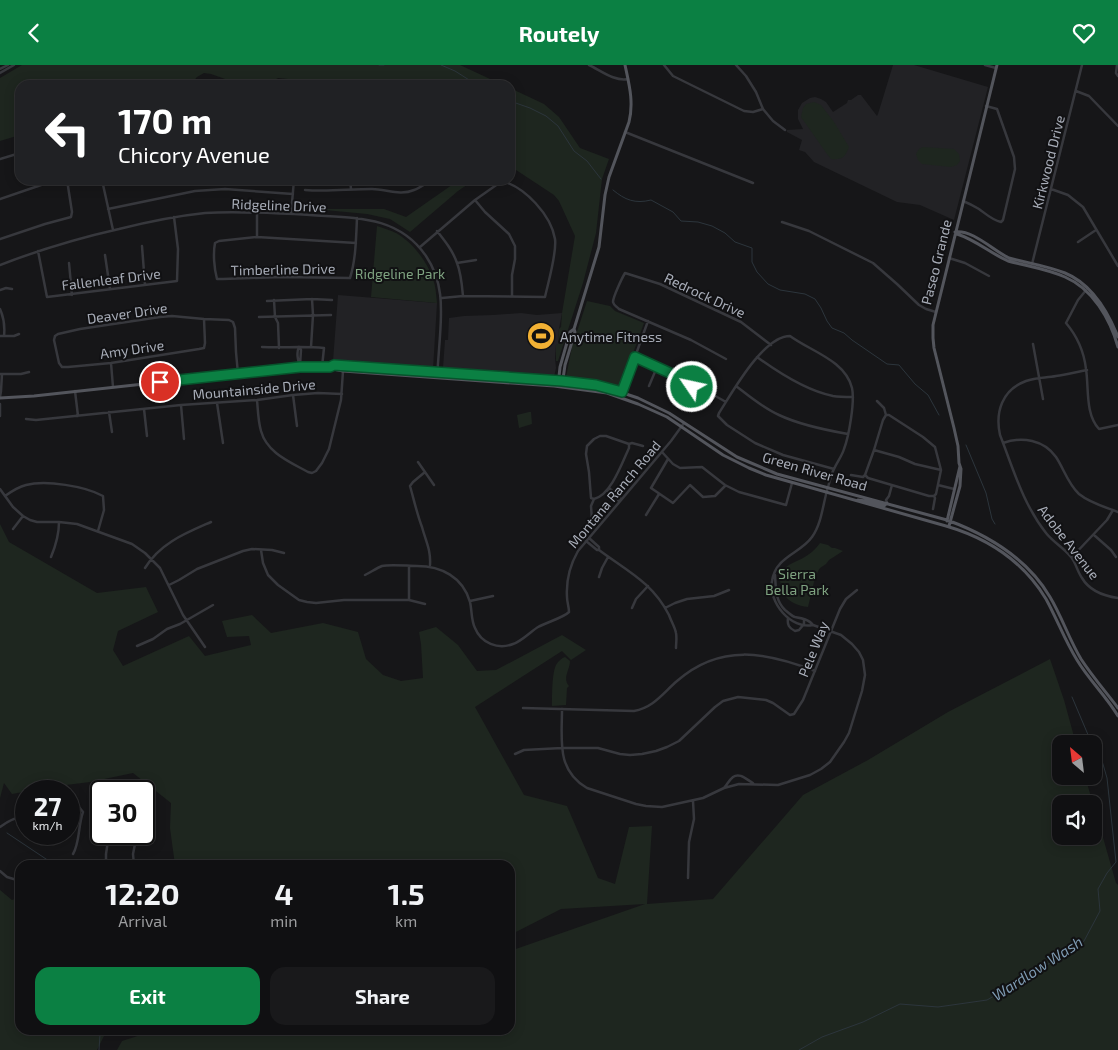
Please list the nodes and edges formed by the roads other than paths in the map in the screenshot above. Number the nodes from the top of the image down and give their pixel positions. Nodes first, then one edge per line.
1 (8, 65) edge
2 (14, 65) edge
3 (589, 65) edge
4 (625, 65) edge
5 (664, 65) edge
6 (736, 65) edge
7 (985, 65) edge
8 (1082, 65) edge
9 (1117, 65) edge
10 (996, 67) edge
11 (0, 71) edge
12 (1118, 76) edge
13 (628, 79) junction
14 (1076, 91) junction
15 (986, 106) junction
16 (763, 109) junction
17 (1118, 126) edge
18 (785, 130) dead end
19 (625, 132) junction
20 (15, 154) edge
21 (0, 159) edge
22 (753, 183) dead end
23 (41, 185) edge
24 (68, 185) edge
25 (103, 185) edge
26 (294, 185) edge
27 (351, 185) edge
28 (423, 185) edge
29 (496, 185) edge
30 (512, 185) edge
31 (351, 189) junction
32 (1051, 189) junction
33 (305, 190) dead end
34 (293, 193) junction
35 (0, 199) edge
36 (475, 200) junction
37 (963, 201) junction
38 (108, 209) junction
39 (257, 213) junction
40 (291, 214) junction
41 (174, 217) junction
42 (357, 218) junction
43 (782, 222) dead end
44 (113, 230) junction
45 (1096, 230) junction
46 (438, 231) junction
47 (956, 232) junction
48 (257, 237) junction
49 (0, 239) edge
50 (1078, 242) dead end
51 (356, 243) junction
52 (142, 246) dead end
53 (420, 247) junction
54 (38, 251) junction
55 (105, 255) dead end
56 (948, 258) junction
57 (476, 260) dead end
58 (69, 263) dead end
59 (457, 263) junction
60 (0, 265) edge
61 (1032, 265) junction
62 (1118, 266) edge
63 (988, 276) dead end
64 (145, 285) junction
65 (12, 289) dead end
66 (110, 289) junction
67 (0, 290) edge
68 (1086, 290) junction
69 (72, 295) junction
70 (463, 296) junction
71 (512, 296) junction
72 (441, 298) junction
73 (312, 299) junction
74 (274, 300) junction
75 (332, 300) dead end
76 (267, 301) dead end
77 (0, 309) edge
78 (936, 312) junction
79 (313, 315) junction
80 (331, 315) dead end
81 (259, 317) dead end
82 (275, 317) junction
83 (204, 319) junction
84 (648, 321) junction
85 (19, 333) dead end
86 (0, 336) edge
87 (4, 336) junction
88 (1118, 337) edge
89 (1117, 341) edge
90 (1033, 344) dead end
91 (771, 345) junction
92 (262, 347) dead end
93 (299, 347) junction
94 (311, 347) junction
95 (1118, 347) edge
96 (279, 348) junction
97 (635, 357) junction
98 (757, 357) junction
99 (726, 359) dead end
100 (111, 363) junction
101 (350, 366) junction
102 (62, 367) joint
103 (300, 367) junction
104 (322, 367) junction
105 (330, 367) junction
106 (657, 367) junction
107 (392, 369) junction
108 (1087, 370) junction
109 (29, 371) dead end
110 (343, 371) junction
111 (1, 374) edge
112 (238, 374) junction
113 (388, 374) junction
114 (437, 375) junction
115 (1039, 378) junction
116 (560, 381) junction
117 (694, 384) junction
118 (560, 386) junction
119 (649, 386) dead end
120 (736, 386) junction
121 (113, 387) junction
122 (75, 391) junction
123 (622, 392) junction
124 (293, 395) junction
125 (342, 395) junction
126 (621, 397) junction
127 (853, 397) junction
128 (0, 398) edge
129 (1043, 399) dead end
130 (257, 400) junction
131 (877, 401) dead end
132 (726, 402) junction
133 (217, 403) junction
134 (0, 404) edge
135 (181, 405) junction
136 (683, 406) dead end
137 (144, 409) junction
138 (109, 412) junction
139 (886, 415) junction
140 (0, 416) edge
141 (78, 416) junction
142 (26, 419) dead end
143 (684, 423) junction
144 (1118, 425) edge
145 (297, 426) dead end
146 (681, 427) junction
147 (112, 432) dead end
148 (848, 434) junction
149 (147, 436) dead end
150 (184, 439) dead end
151 (223, 443) dead end
152 (1003, 443) junction
153 (629, 444) junction
154 (643, 446) dead end
155 (874, 450) junction
156 (662, 452) junction
157 (668, 459) junction
158 (418, 462) dead end
159 (960, 466) junction
160 (834, 469) junction
161 (941, 470) junction
162 (425, 472) junction
163 (851, 475) dead end
164 (865, 475) junction
165 (792, 483) junction
166 (434, 485) dead end
167 (725, 485) junction
168 (892, 485) junction
169 (938, 485) junction
170 (828, 487) junction
171 (0, 489) edge
172 (608, 489) junction
173 (954, 489) junction
174 (827, 492) junction
175 (660, 494) junction
176 (5, 496) junction
177 (889, 496) dead end
178 (934, 496) junction
179 (594, 499) junction
180 (620, 500) junction
181 (852, 500) junction
182 (887, 503) junction
183 (933, 509) dead end
184 (1113, 510) junction
185 (1118, 512) edge
186 (646, 515) dead end
187 (23, 516) junction
188 (592, 520) dead end
189 (949, 520) junction
190 (59, 522) junction
191 (212, 522) dead end
192 (947, 526) junction
193 (13, 529) dead end
194 (98, 531) junction
195 (1094, 535) junction
196 (587, 540) junction
197 (261, 550) junction
198 (284, 553) dead end
199 (51, 557) dead end
200 (608, 557) junction
201 (1072, 557) junction
202 (1116, 557) dead end
203 (152, 559) junction
204 (408, 566) junction
205 (430, 566) junction
206 (145, 568) dead end
207 (775, 573) junction
208 (365, 575) dead end
209 (599, 577) dead end
210 (169, 585) junction
211 (648, 586) junction
212 (857, 590) dead end
213 (729, 591) dead end
214 (493, 596) dead end
215 (1118, 597) edge
216 (409, 600) junction
217 (470, 601) junction
218 (425, 604) dead end
219 (213, 605) dead end
220 (632, 608) dead end
221 (665, 608) junction
222 (788, 618) junction
223 (187, 620) junction
224 (804, 620) junction
225 (804, 624) junction
226 (813, 625) junction
227 (831, 631) junction
228 (137, 646) dead end
229 (205, 647) dead end
230 (676, 648) dead end
231 (815, 671) junction
232 (523, 708) dead end
233 (1118, 708) edge
234 (562, 709) junction
235 (1118, 716) edge
236 (562, 748) junction
237 (515, 754) dead end
238 (755, 784) junction
239 (724, 788) junction
240 (693, 801) junction
241 (80, 808) edge
242 (15, 818) edge
243 (80, 825) edge
244 (0, 827) edge
245 (77, 845) edge
246 (108, 845) edge
247 (135, 845) edge
248 (73, 854) dead end
249 (106, 860) edge
250 (134, 860) edge
251 (0, 871) edge
252 (688, 877) dead end
253 (15, 879) edge

1 - 11 street
2 - 11 street
3 - 13 street
4 - 13 main road
5 - 16 street
6 - 16 street
7 - 10 street
8 - 14 street, Kirkwood Drive
9 - 12 street
10 - 15 main road, Paseo Grande
13 - 19 main road
14 - 17 street
14 - 32 street, Kirkwood Drive
15 - 37 main road, Paseo Grande
15 - 37 street
16 - 18 street
19 - 22 street
19 - 116 main road
20 - 21 street
23 - 35 street
24 - 49 street
25 - 38 street
26 - 34 street
27 - 31 street
28 - 31 street
29 - 36 street
30 - 71 street
31 - 33 street
32 - 45 street
32 - 61 street, Kirkwood Drive
34 - 38 street
34 - 40 street
36 - 46 street
36 - 71 street
37 - 47 main road, Paseo Grande
38 - 44 street
39 - 40 street, Ridgeline Drive
39 - 41 street, Ridgeline Drive
39 - 48 street
40 - 42 street, Ridgeline Drive
41 - 44 street, Ridgeline Drive
41 - 64 street, Fallenleaf Drive
42 - 51 street
42 - 53 street, Ridgeline Drive
43 - 78 street
44 - 54 street, Ridgeline Drive
45 - 50 street
45 - 62 street
46 - 53 street
46 - 59 street
47 - 56 main road, Paseo Grande
47 - 61 main road
48 - 51 street
48 - 51 street, Timberline Drive
52 - 64 street
53 - 72 street, Ridgeline Drive
54 - 60 street, Ridgeline Drive
54 - 69 street, Fallenleaf Drive
55 - 66 street
56 - 63 street
56 - 78 main road, Paseo Grande
57 - 59 street
58 - 69 street
59 - 70 street
61 - 68 main road
64 - 66 street, Fallenleaf Drive
65 - 67 street
66 - 69 street, Fallenleaf Drive
68 - 88 main road
68 - 89 main road
68 - 108 street
70 - 71 street
70 - 72 street
72 - 114 street, Ridgeline Drive
73 - 74 street
73 - 75 street
73 - 79 street
74 - 76 street
74 - 82 street
77 - 87 street
78 - 159 main road, Paseo Grande
79 - 80 street
79 - 82 street
79 - 94 street
81 - 82 street
82 - 96 street
83 - 100 street, Amy Drive
83 - 102 street, Deaver Drive
83 - 112 street, Deaver Drive
84 - 91 street, Redrock Drive
84 - 97 street
84 - 99 street
85 - 87 street
86 - 87 street
89 - 95 main road
90 - 115 street
91 - 98 street
91 - 127 street
92 - 96 street
93 - 94 street
93 - 96 street
93 - 103 street
94 - 104 street
97 - 106 street
97 - 123 street
98 - 120 street
98 - 127 street
100 - 102 street, Amy Drive
100 - 121 street
101 - 105 main road, Green River Road
101 - 107 main road, Green River Road
101 - 110 main road
103 - 104 main road, Green River Road
103 - 112 main road, Green River Road
104 - 105 main road, Green River Road
105 - 110 main road, Green River Road
106 - 117 street
106 - 119 street
107 - 113 main road
107 - 114 main road, Green River Road
108 - 115 street, Adobe Avenue
108 - 144 street
109 - 111 street
110 - 113 main road, Green River Road
110 - 125 street
111 - 128 street
112 - 121 main road, Green River Road
113 - 114 main road, Green River Road
114 - 116 main road, Green River Road
114 - 118 main road, Green River Road
115 - 129 street
115 - 152 street, Adobe Avenue
116 - 118 main road
116 - 123 main road, Green River Road
117 - 132 street
117 - 136 street
118 - 126 main road, Green River Road
120 - 132 street
120 - 148 street
121 - 122 main road, Green River Road
122 - 128 main road, Green River Road
122 - 141 street
123 - 126 street
123 - 143 main road, Green River Road
124 - 125 street, Mountainside Drive
124 - 130 street, Mountainside Drive
124 - 145 street
125 - 130 street
126 - 146 main road, Green River Road
127 - 148 street
130 - 133 street, Mountainside Drive
131 - 139 street
132 - 160 street
133 - 135 street, Mountainside Drive
133 - 151 street
134 - 140 street
135 - 137 street, Mountainside Drive
135 - 150 street
137 - 138 street, Mountainside Drive
137 - 149 street
138 - 141 street, Mountainside Drive
138 - 147 street
139 - 155 street
139 - 161 street
141 - 142 street, Mountainside Drive
143 - 146 street, Montana Ranch Road
143 - 170 main road, Green River Road
146 - 156 street, Montana Ranch Road
146 - 165 main road, Green River Road
148 - 160 street
152 - 184 street
152 - 201 street, Adobe Avenue
153 - 154 street
153 - 172 street
153 - 179 street
155 - 161 street
155 - 164 street
156 - 157 street
156 - 180 street, Montana Ranch Road
157 - 167 street
157 - 175 street
158 - 162 street
159 - 173 main road, Paseo Grande
159 - 189 main road, Paseo Grande
160 - 170 street
161 - 169 street
162 - 166 street
162 - 205 street
163 - 164 street
164 - 168 street
165 - 167 street
165 - 174 main road, Green River Road
167 - 175 street
168 - 177 street
168 - 178 street
169 - 173 street
169 - 178 street
170 - 174 street
170 - 182 main road, Green River Road
171 - 176 street
172 - 179 street
172 - 180 street
173 - 189 main road, Paseo Grande
174 - 181 main road, Green River Road
174 - 207 street
175 - 186 street
176 - 187 street
176 - 194 street
178 - 183 street
179 - 188 street
180 - 196 street, Montana Ranch Road
181 - 182 main road
181 - 192 main road, Green River Road
182 - 189 main road, Green River Road
184 - 185 street
184 - 195 street
187 - 190 street
187 - 193 street
189 - 192 main road, Paseo Grande
189 - 233 main road, Green River Road
190 - 194 street
190 - 199 street
191 - 203 street
192 - 235 main road, Green River Road
194 - 203 street
195 - 201 street
195 - 202 street
196 - 200 street
196 - 217 street, Montana Ranch Road
197 - 198 street
197 - 210 street
197 - 216 street
200 - 209 street
200 - 211 street
201 - 215 street, Adobe Avenue
203 - 206 street
203 - 210 street
204 - 205 street
204 - 208 street
204 - 216 street
205 - 217 street
207 - 222 street
207 - 224 street
210 - 223 street
211 - 220 street
211 - 221 street
212 - 227 street, Pele Way
213 - 221 street
214 - 217 street
216 - 218 street
219 - 223 street
221 - 230 street
222 - 225 street
222 - 225 street
223 - 228 street
223 - 229 street
224 - 225 street
224 - 226 street
225 - 226 street
226 - 227 street
227 - 231 street, Pele Way
227 - 238 street
231 - 234 street
231 - 236 street, Pele Way
232 - 234 street
234 - 236 street
236 - 237 street
236 - 240 street
238 - 239 street
238 - 239 street
239 - 240 street
240 - 252 street
241 - 243 street
242 - 244 street
245 - 248 street
246 - 249 street
247 - 250 street
251 - 253 street

